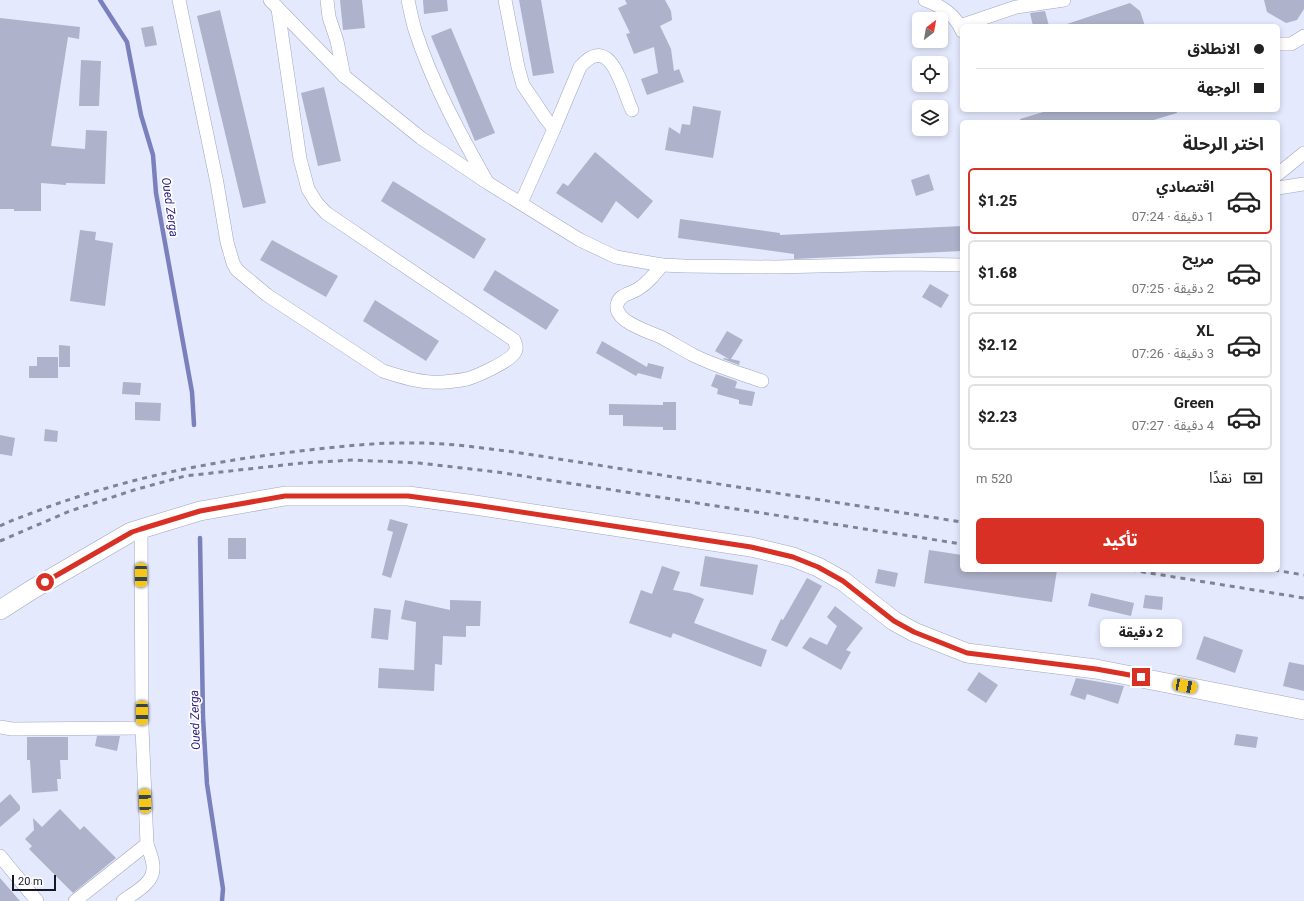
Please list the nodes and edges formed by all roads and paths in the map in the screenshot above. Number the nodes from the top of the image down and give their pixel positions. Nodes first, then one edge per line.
1 (179, 0) edge
2 (327, 0) edge
3 (408, 0) edge
4 (505, 0) edge
5 (925, 0) edge
6 (1064, 0) edge
7 (274, 4) edge
8 (974, 24) edge
9 (960, 28) edge
10 (1304, 36) edge
11 (1280, 44) edge
12 (344, 76) junction
13 (632, 110) dead end
14 (554, 129) junction
15 (1304, 153) edge
16 (1280, 172) edge
17 (488, 183) junction
18 (1304, 184) edge
19 (1280, 188) edge
20 (521, 203) junction
21 (662, 265) junction
22 (960, 265) edge
23 (762, 381) dead end
24 (141, 529) junction
25 (0, 610) edge
26 (1304, 710) edge
27 (0, 727) edge
28 (142, 728) junction
29 (147, 844) junction
30 (0, 856) edge
31 (37, 901) edge
32 (75, 901) edge
33 (123, 901) edge

1 - 7 street
2 - 12 street
3 - 17 street
4 - 14 street
5 - 9 street
6 - 8 street
7 - 12 street
10 - 11 street
12 - 17 street
13 - 14 street
14 - 20 street
15 - 16 street
17 - 20 street
18 - 19 street
20 - 21 street
21 - 22 street
21 - 23 street
24 - 25 main road
24 - 26 main road
24 - 28 street
27 - 28 street
28 - 29 street
29 - 32 street
29 - 33 street
30 - 31 street

